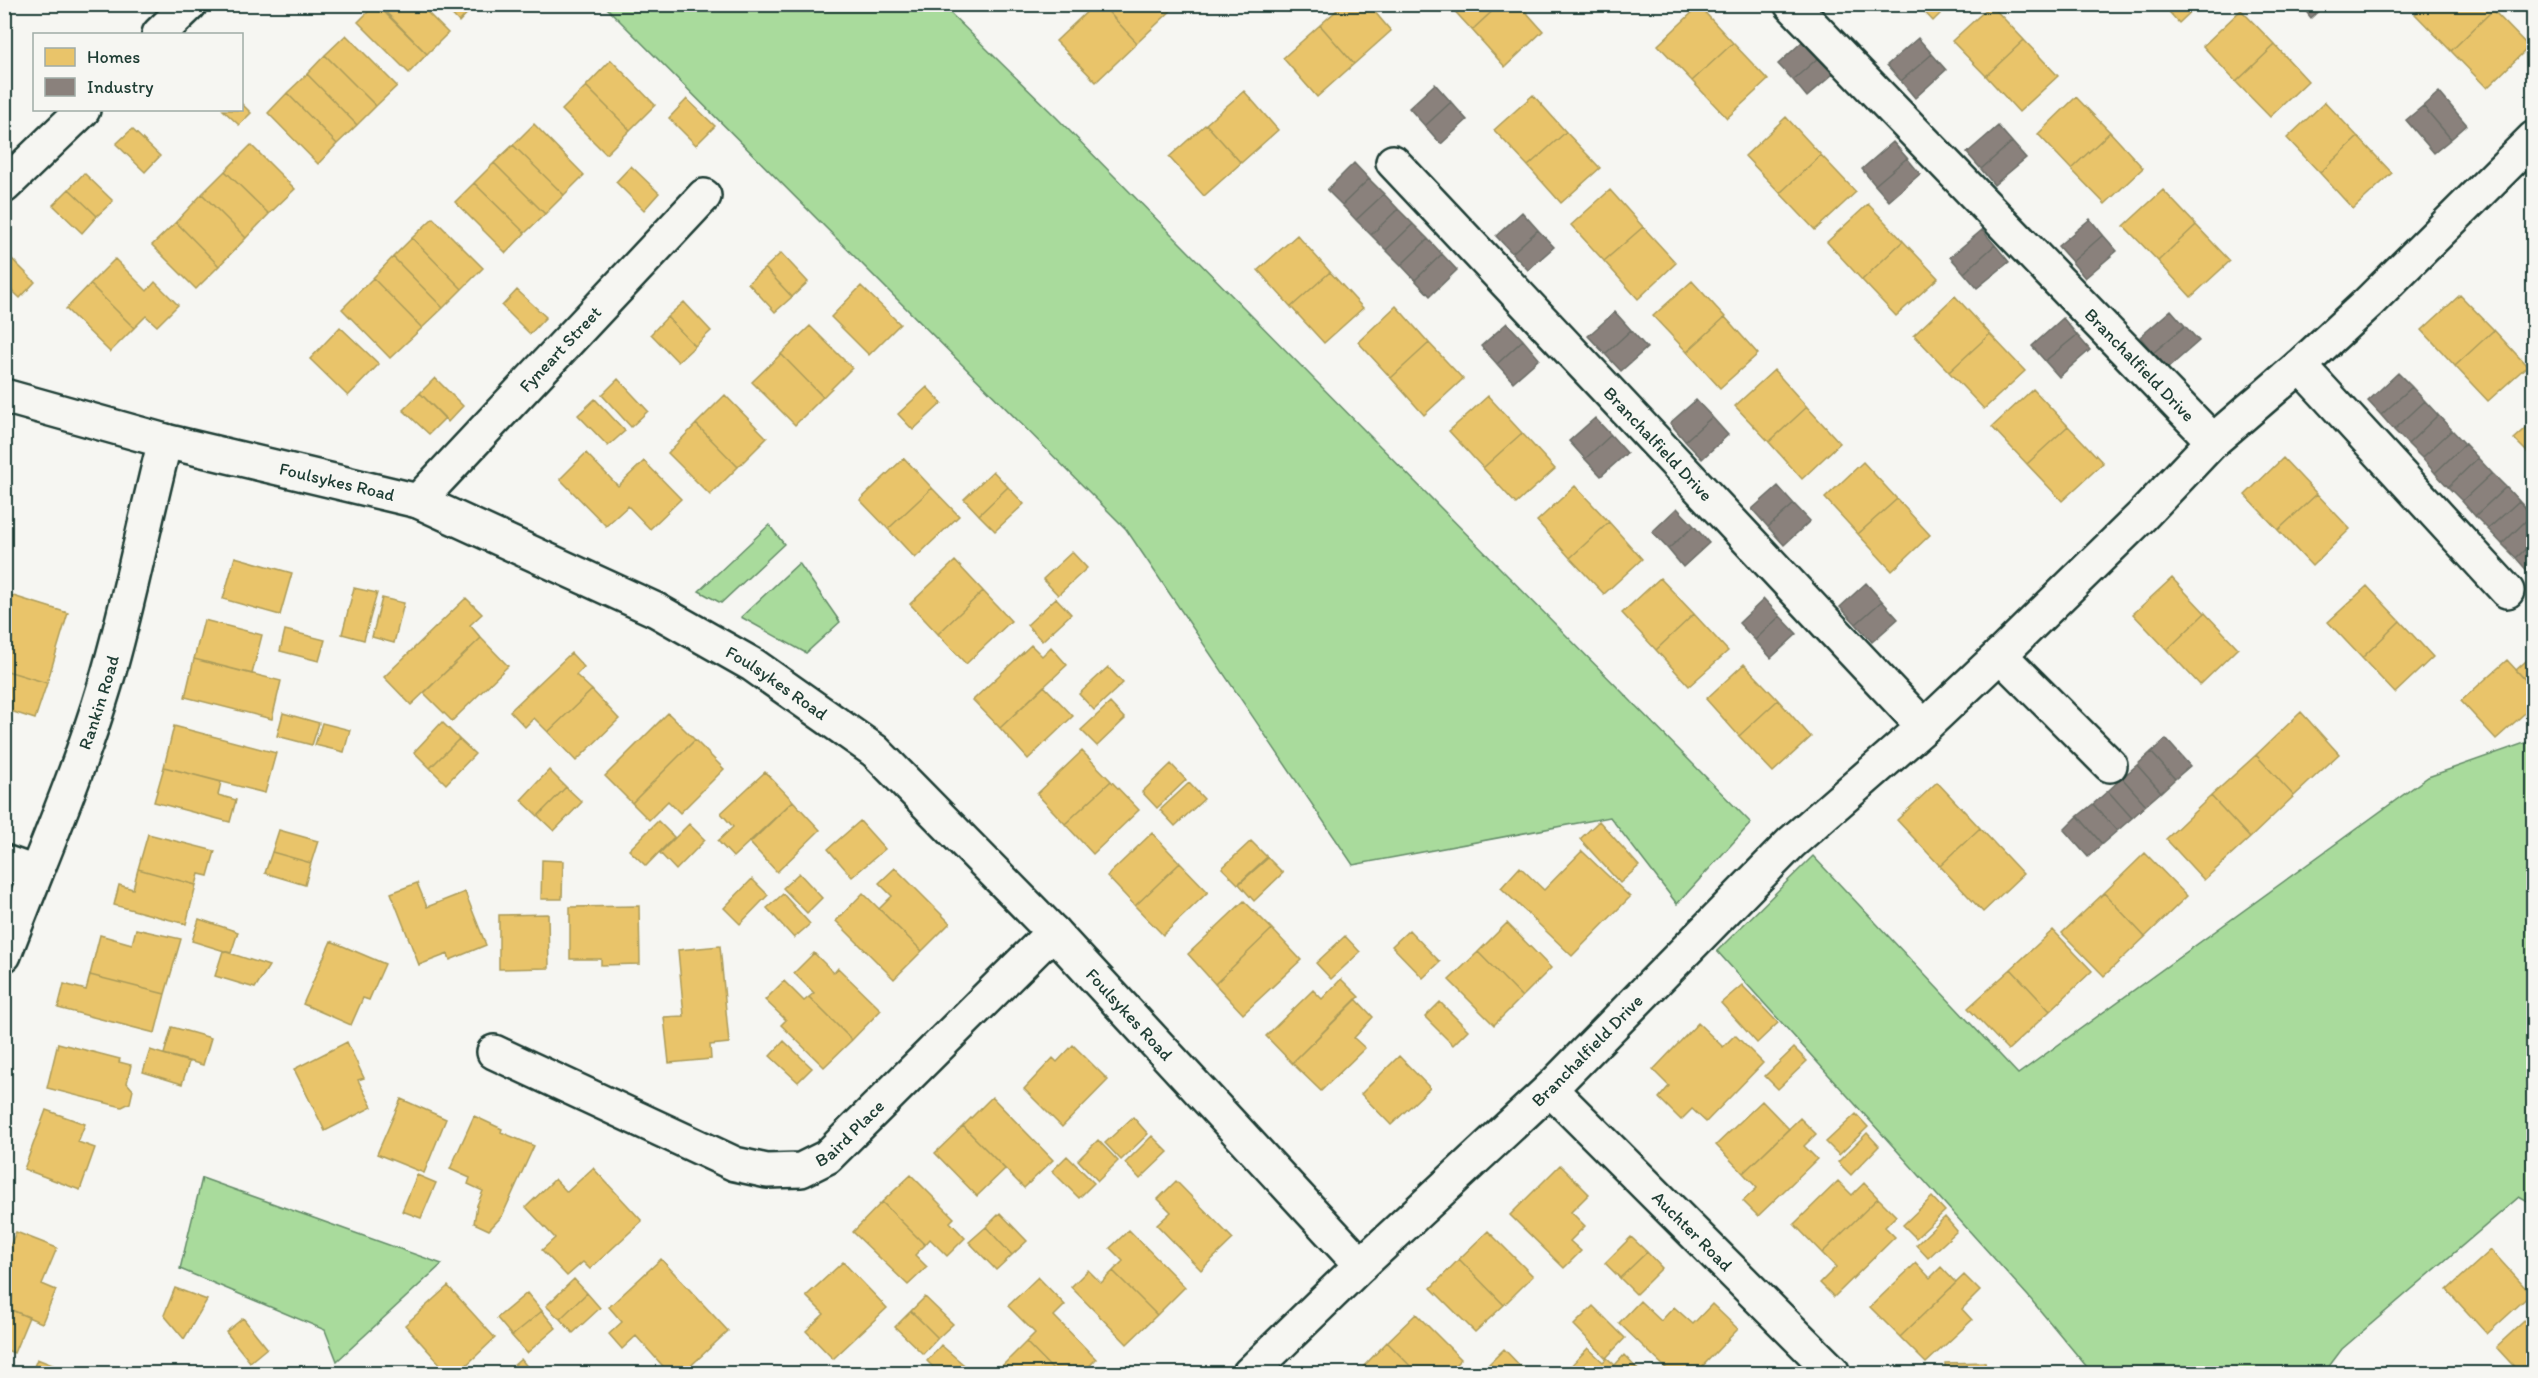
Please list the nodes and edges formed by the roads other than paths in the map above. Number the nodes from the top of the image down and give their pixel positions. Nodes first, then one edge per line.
1 (190, 4) edge
2 (1791, 4) edge
3 (160, 33) edge
4 (82, 111) edge
5 (2534, 138) edge
6 (1393, 162) dead end
7 (4, 186) edge
8 (704, 196) dead end
9 (2300, 366) junction
10 (4, 396) edge
11 (165, 441) junction
12 (2213, 441) junction
13 (418, 501) junction
14 (2507, 591) dead end
15 (2000, 655) junction
16 (1924, 727) junction
17 (2110, 765) dead end
18 (4, 862) edge
19 (35, 873) junction
20 (1053, 932) junction
21 (4, 955) edge
22 (494, 1052) dead end
23 (1550, 1089) junction
24 (1361, 1265) junction
25 (1249, 1374) edge
26 (1829, 1374) edge

1 - 3 street
2 - 12 street, Branchalfield Drive
4 - 7 street
5 - 9 street, Branchalfield Drive
6 - 16 street, Branchalfield Drive
8 - 13 street, Fyneart Street
9 - 12 street, Branchalfield Drive
9 - 14 street
10 - 11 street, Foulsykes Road
11 - 13 street, Foulsykes Road
11 - 19 street, Rankin Road
12 - 15 street, Branchalfield Drive
13 - 20 street, Foulsykes Road
15 - 16 street, Branchalfield Drive
15 - 17 street
16 - 23 street, Branchalfield Drive
18 - 19 street
19 - 21 street, Rankin Road
20 - 22 street, Baird Place
20 - 24 street, Foulsykes Road
23 - 24 street, Branchalfield Drive
23 - 26 street, Auchter Road
24 - 25 street, Branchalfield Drive

